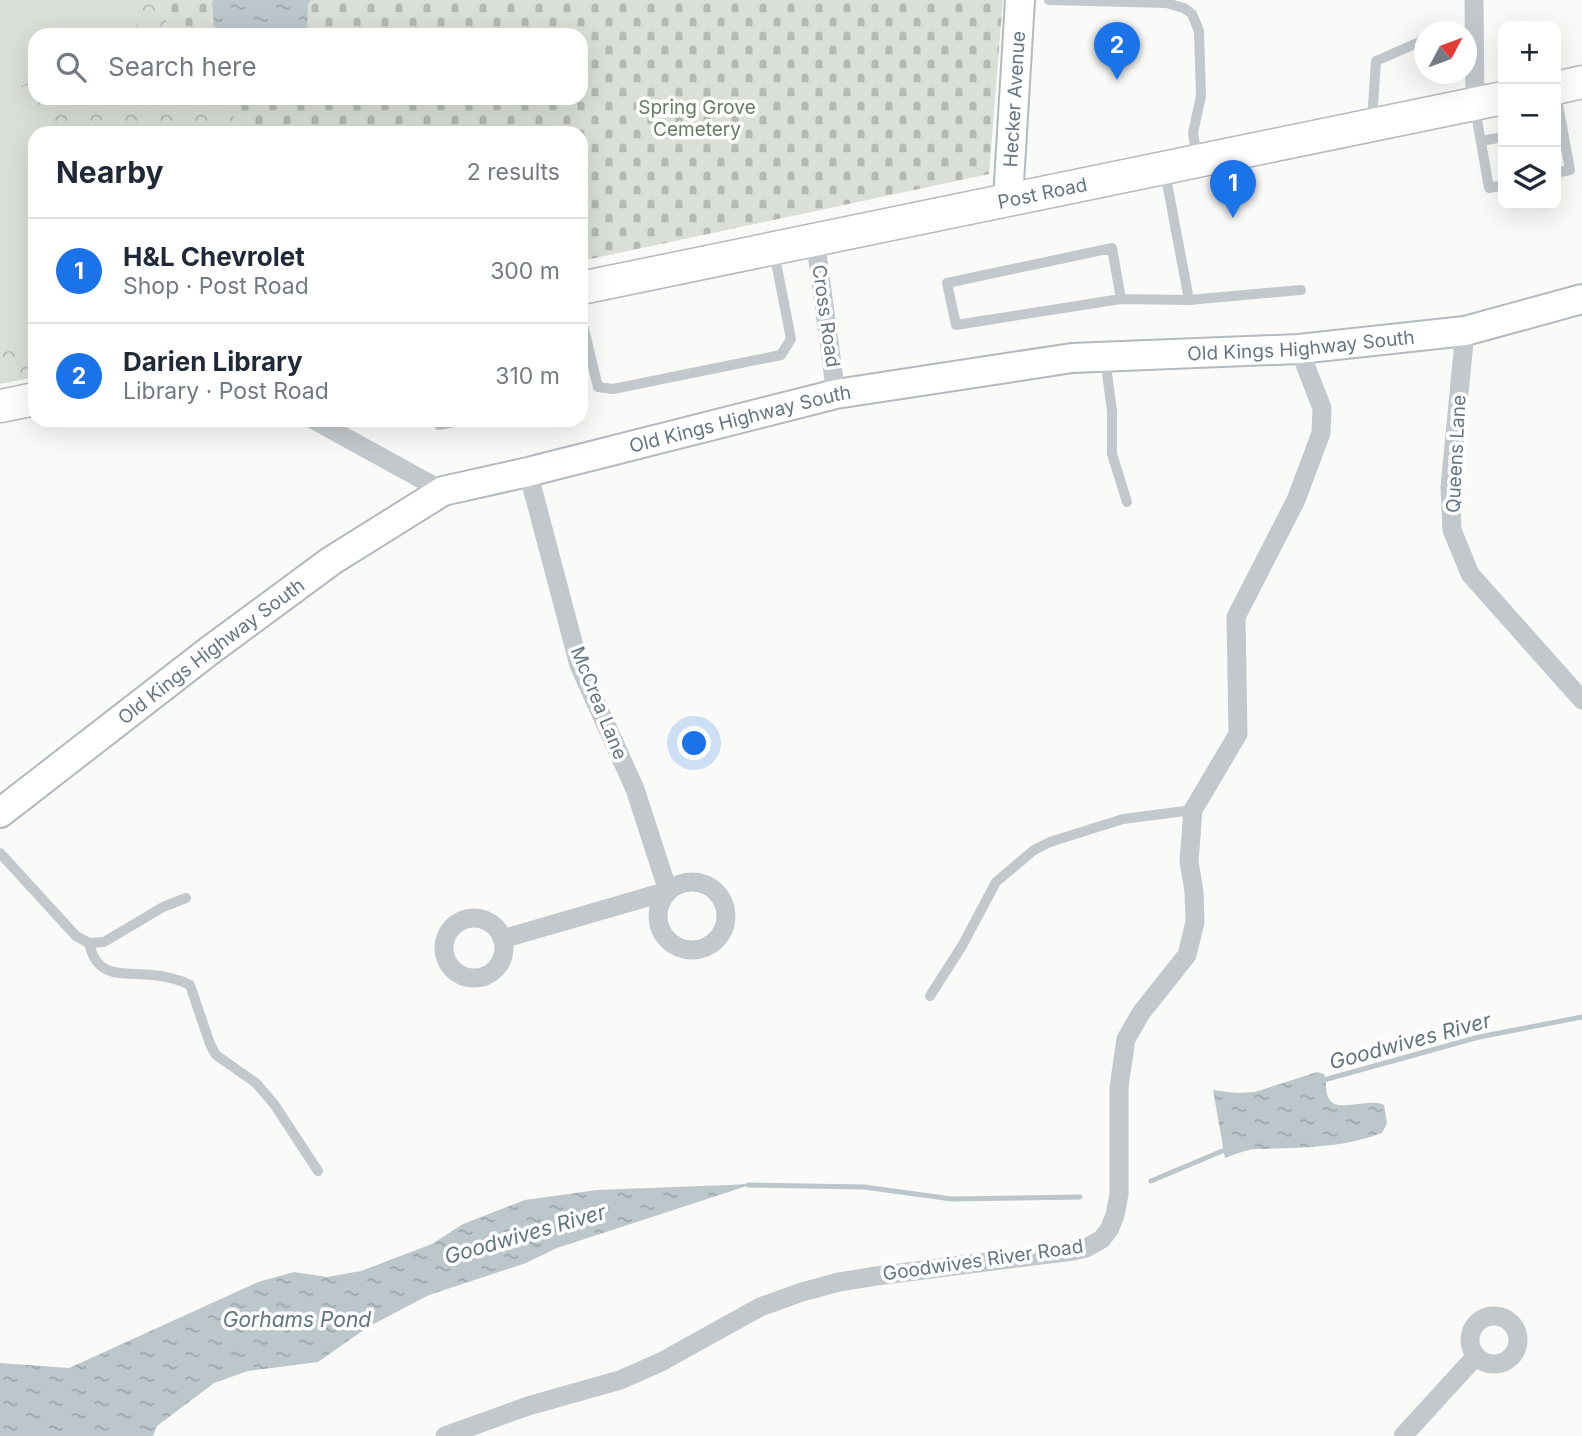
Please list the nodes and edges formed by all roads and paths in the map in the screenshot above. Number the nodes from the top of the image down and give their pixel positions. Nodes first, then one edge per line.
1 (1020, 0) edge
2 (1049, 0) edge
3 (1084, 0) edge
4 (1192, 0) edge
5 (1474, 0) edge
6 (1135, 1) edge
7 (1192, 14) junction
8 (1471, 21) edge
9 (1414, 44) edge
10 (1477, 57) edge
11 (1582, 82) edge
12 (1561, 87) edge
13 (1489, 101) edge
14 (1371, 125) junction
15 (1561, 133) edge
16 (1498, 138) edge
17 (1481, 141) junction
18 (1197, 161) junction
19 (1165, 168) junction
20 (1561, 172) edge
21 (1498, 185) edge
22 (1009, 199) junction
23 (815, 239) junction
24 (773, 248) junction
25 (588, 287) edge
26 (1301, 290) dead end
27 (1121, 299) junction
28 (1582, 299) edge
29 (1189, 300) junction
30 (1465, 331) junction
31 (588, 346) edge
32 (1299, 349) junction
33 (1105, 357) junction
34 (836, 394) junction
35 (28, 400) edge
36 (0, 406) edge
37 (327, 427) edge
38 (528, 472) junction
39 (443, 491) junction
40 (1127, 502) dead end
41 (1582, 700) edge
42 (1193, 810) junction
43 (0, 813) edge
44 (0, 853) edge
45 (186, 898) dead end
46 (502, 939) dead end
47 (89, 943) junction
48 (930, 996) dead end
49 (318, 1171) dead end
50 (1476, 1356) dead end
51 (445, 1436) edge
52 (1403, 1436) edge

1 - 22 street, Hecker Avenue
2 - 3 lane
3 - 6 lane
4 - 7 lane
5 - 8 street
6 - 7 lane
7 - 18 lane
9 - 14 lane
10 - 13 street
11 - 12 main road
13 - 14 main road, Post Road
13 - 17 lane
14 - 18 main road, Post Road
15 - 20 lane
16 - 17 lane
17 - 21 lane
18 - 19 main road, Post Road
19 - 22 main road, Post Road
19 - 29 lane
22 - 23 main road, Post Road
23 - 24 main road, Post Road
23 - 34 street, Cross Road
24 - 25 main road, Post Road
24 - 31 lane
26 - 29 lane
27 - 27 lane
27 - 29 lane
28 - 30 street, Old Kings Highway South
30 - 32 street, Old Kings Highway South
30 - 41 street, Queens Lane
32 - 33 street, Old Kings Highway South
32 - 42 street, Goodwives River Road
33 - 34 street, Old Kings Highway South
33 - 40 lane
34 - 38 street, Old Kings Highway South
35 - 36 main road
37 - 39 street
38 - 39 street, Old Kings Highway South
38 - 46 street, McCrea Lane
39 - 43 street, Old Kings Highway South
42 - 48 lane
42 - 51 street, Goodwives River Road
44 - 47 lane
45 - 47 lane
47 - 49 lane
50 - 52 street

